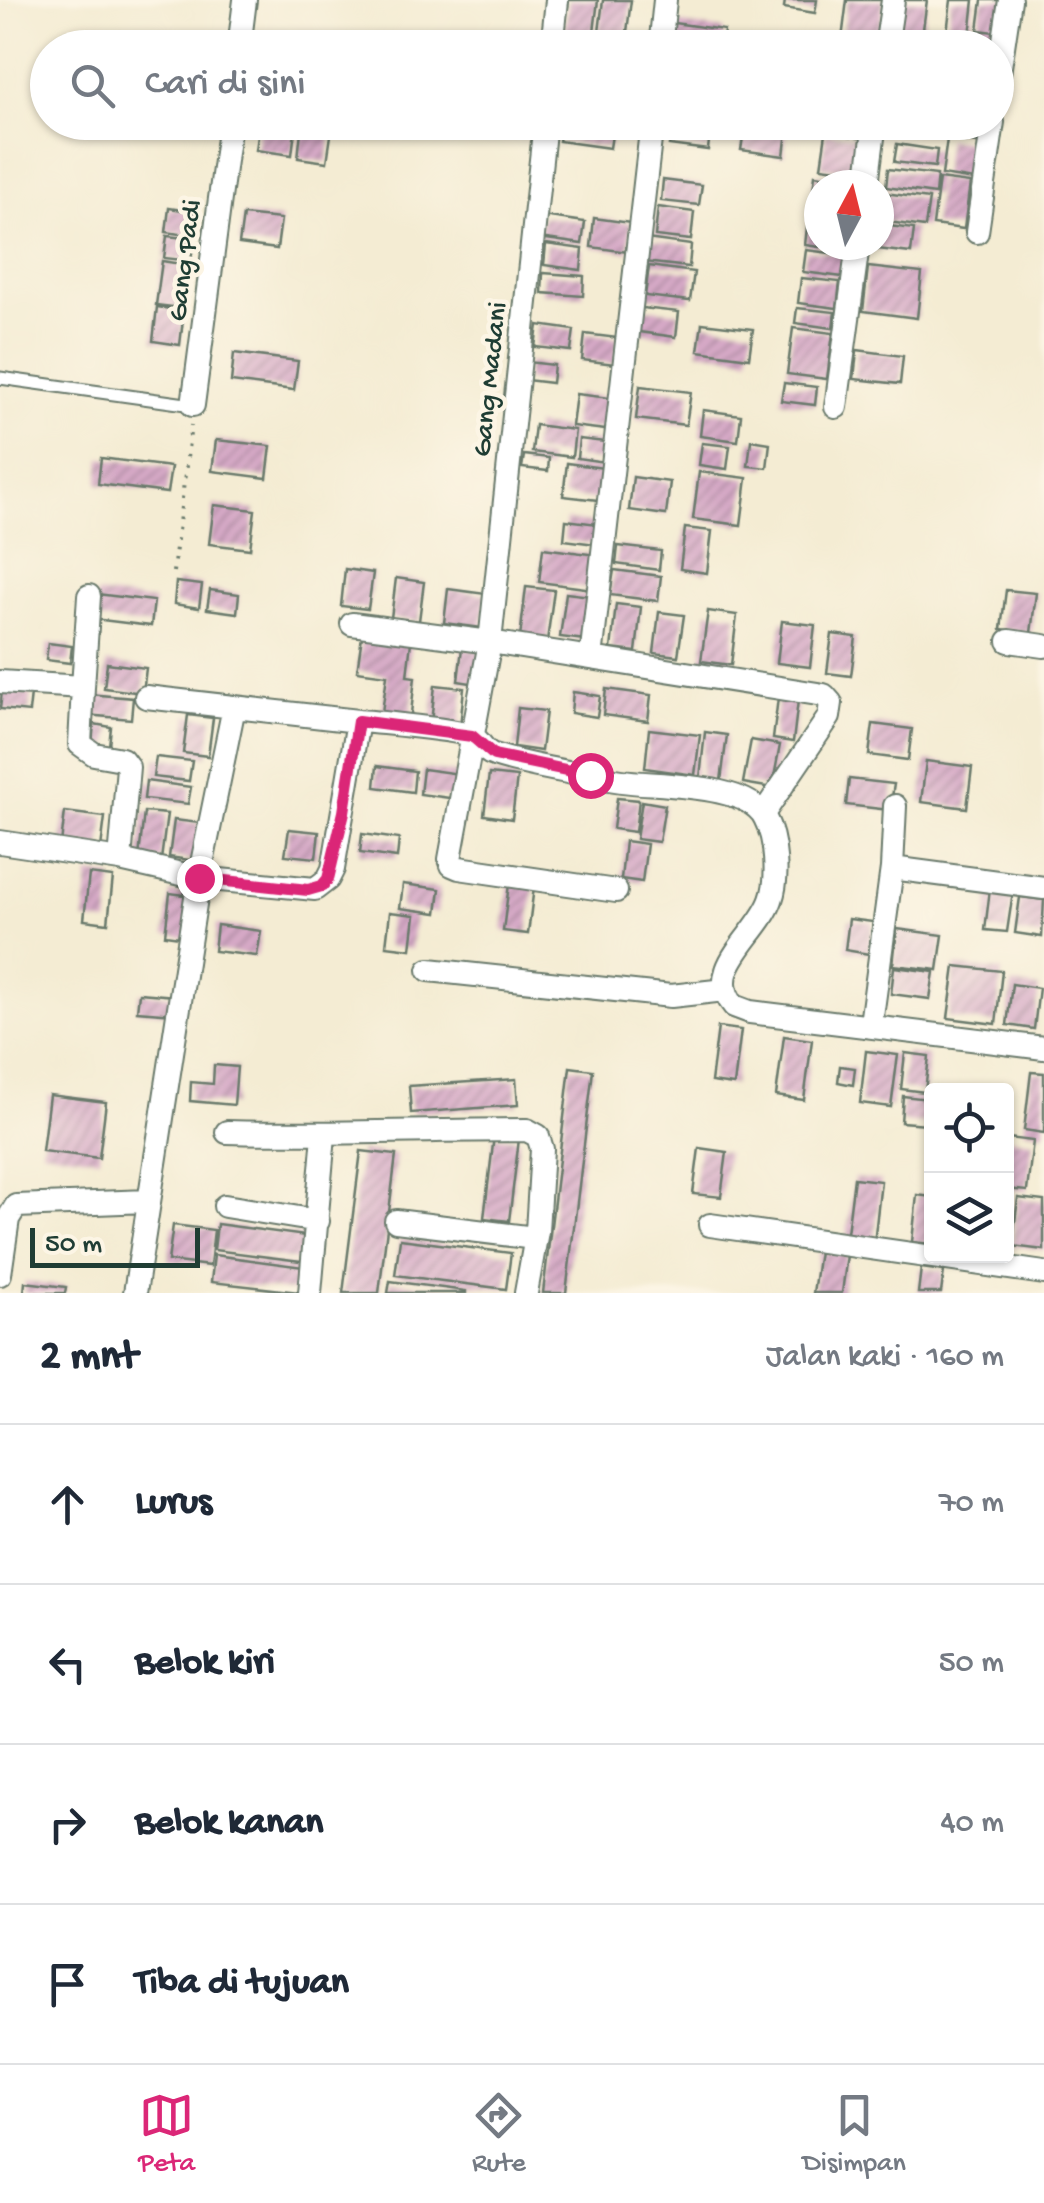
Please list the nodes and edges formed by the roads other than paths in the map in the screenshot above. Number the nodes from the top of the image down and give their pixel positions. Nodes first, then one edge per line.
1 (245, 0) edge
2 (558, 0) edge
3 (665, 0) edge
4 (893, 0) edge
5 (1010, 0) edge
6 (241, 30) edge
7 (554, 30) edge
8 (662, 30) edge
9 (889, 30) edge
10 (1006, 30) edge
11 (228, 140) edge
12 (542, 140) edge
13 (650, 140) edge
14 (873, 140) edge
15 (990, 140) edge
16 (869, 170) edge
17 (977, 232) dead end
18 (856, 260) edge
19 (0, 378) edge
20 (194, 405) joint
21 (836, 406) dead end
22 (90, 596) dead end
23 (352, 624) dead end
24 (1009, 641) dead end
25 (490, 642) junction
26 (1044, 646) edge
27 (590, 658) junction
28 (0, 682) edge
29 (83, 687) junction
30 (146, 698) dead end
31 (234, 707) junction
32 (358, 721) junction
33 (472, 736) junction
34 (896, 806) dead end
35 (763, 814) junction
36 (0, 842) edge
37 (120, 860) junction
38 (892, 868) junction
39 (199, 878) junction
40 (1044, 888) edge
41 (616, 891) dead end
42 (429, 970) dead end
43 (725, 990) junction
44 (871, 1024) junction
45 (1044, 1048) edge
46 (227, 1132) dead end
47 (324, 1134) junction
48 (148, 1202) junction
49 (224, 1206) dead end
50 (318, 1221) junction
51 (396, 1221) dead end
52 (710, 1225) dead end
53 (535, 1238) junction
54 (1044, 1273) edge
55 (0, 1274) edge
56 (135, 1293) edge
57 (310, 1293) edge
58 (526, 1293) edge

1 - 6 street
2 - 7 street
3 - 8 street
4 - 9 street
5 - 10 street
11 - 20 street, Gang Padi
12 - 25 street, Gang Madani
13 - 27 street
14 - 16 street
15 - 17 street
18 - 21 street
19 - 20 lane
22 - 29 street
23 - 25 street
24 - 26 street
25 - 27 street
25 - 33 street, Gang Madani
27 - 35 street
28 - 29 street
29 - 37 street
30 - 31 street
31 - 32 street
31 - 39 street
32 - 33 street
32 - 39 street
33 - 35 street
33 - 41 street, Gang Madani
34 - 38 street
35 - 43 street
36 - 37 street
37 - 39 street
38 - 40 street
38 - 44 street
39 - 48 street
42 - 43 street
43 - 44 street
44 - 45 street
46 - 47 street
47 - 50 street
47 - 53 street
48 - 55 street
48 - 56 street
49 - 50 street
50 - 57 street
51 - 53 street
52 - 54 street
53 - 58 street

